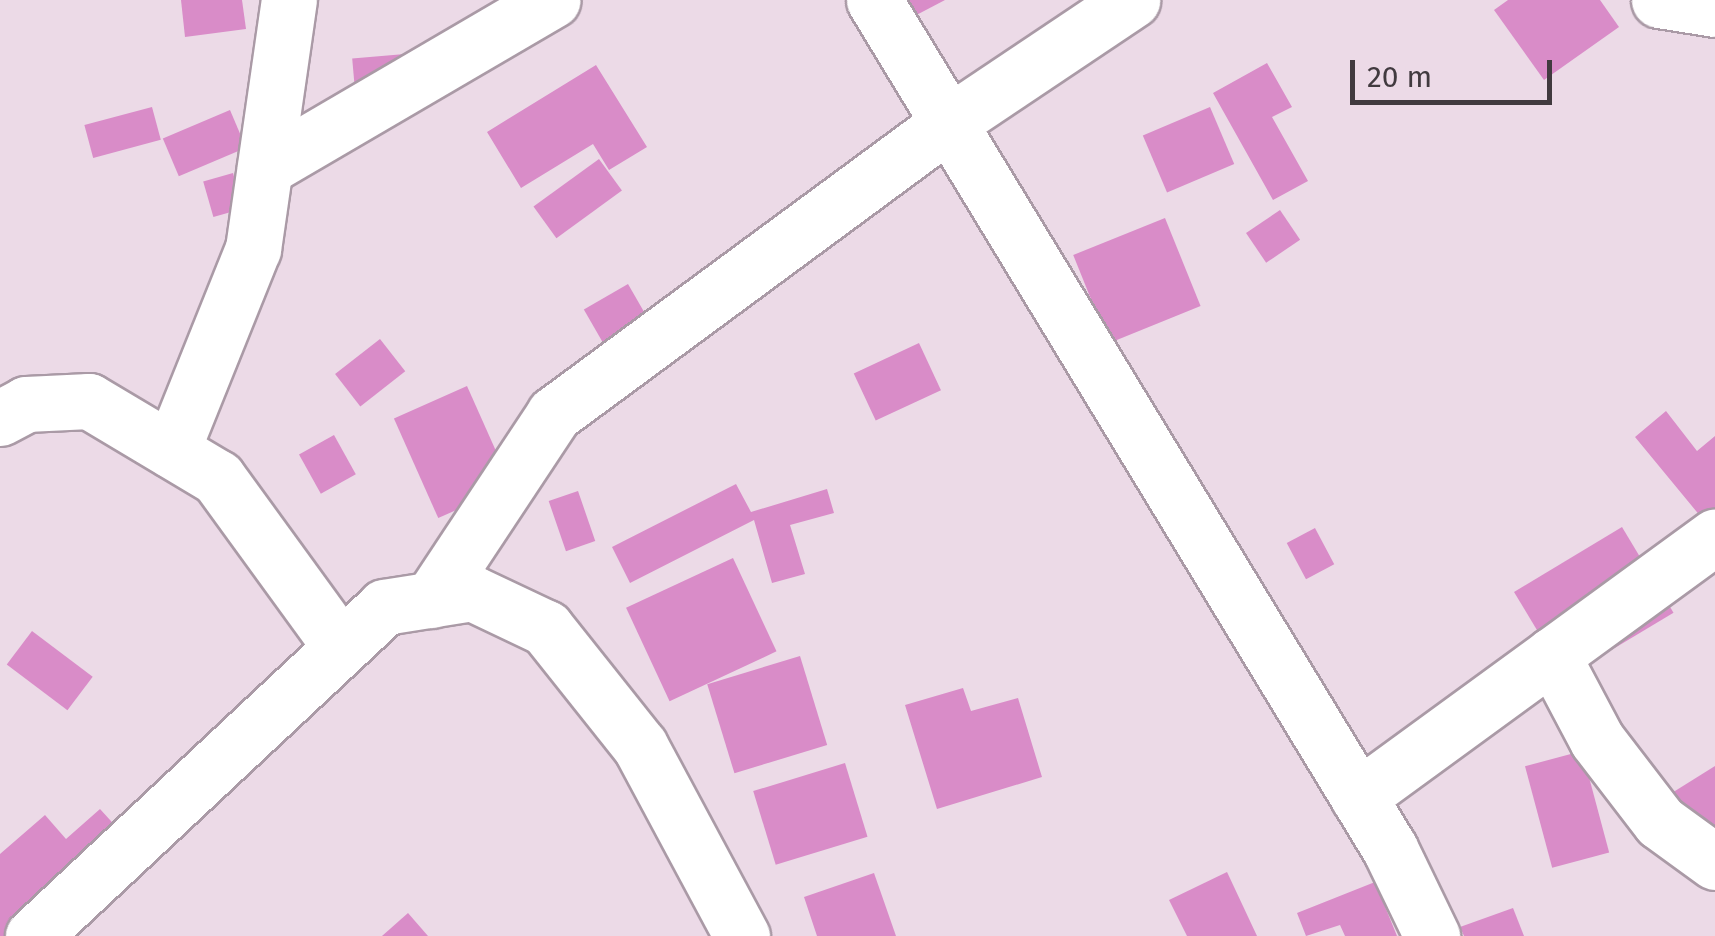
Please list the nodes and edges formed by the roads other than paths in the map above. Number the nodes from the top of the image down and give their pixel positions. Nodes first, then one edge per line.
1 (289, 0) edge
2 (553, 0) edge
3 (874, 0) edge
4 (1132, 0) edge
5 (1660, 0) edge
6 (1715, 9) edge
7 (947, 124) junction
8 (265, 168) junction
9 (9, 400) edge
10 (172, 450) junction
11 (1715, 537) edge
12 (432, 600) junction
13 (340, 646) junction
14 (1552, 655) junction
15 (1358, 797) junction
16 (1715, 862) edge
17 (33, 936) edge
18 (742, 936) edge
19 (1432, 936) edge

1 - 8 street
2 - 8 street
3 - 7 street
4 - 7 street
5 - 6 street
7 - 12 street
7 - 15 street
8 - 10 street
9 - 10 street
10 - 13 street
11 - 14 street
12 - 13 street
12 - 18 street
13 - 17 street
14 - 15 street
14 - 16 street
15 - 19 street

